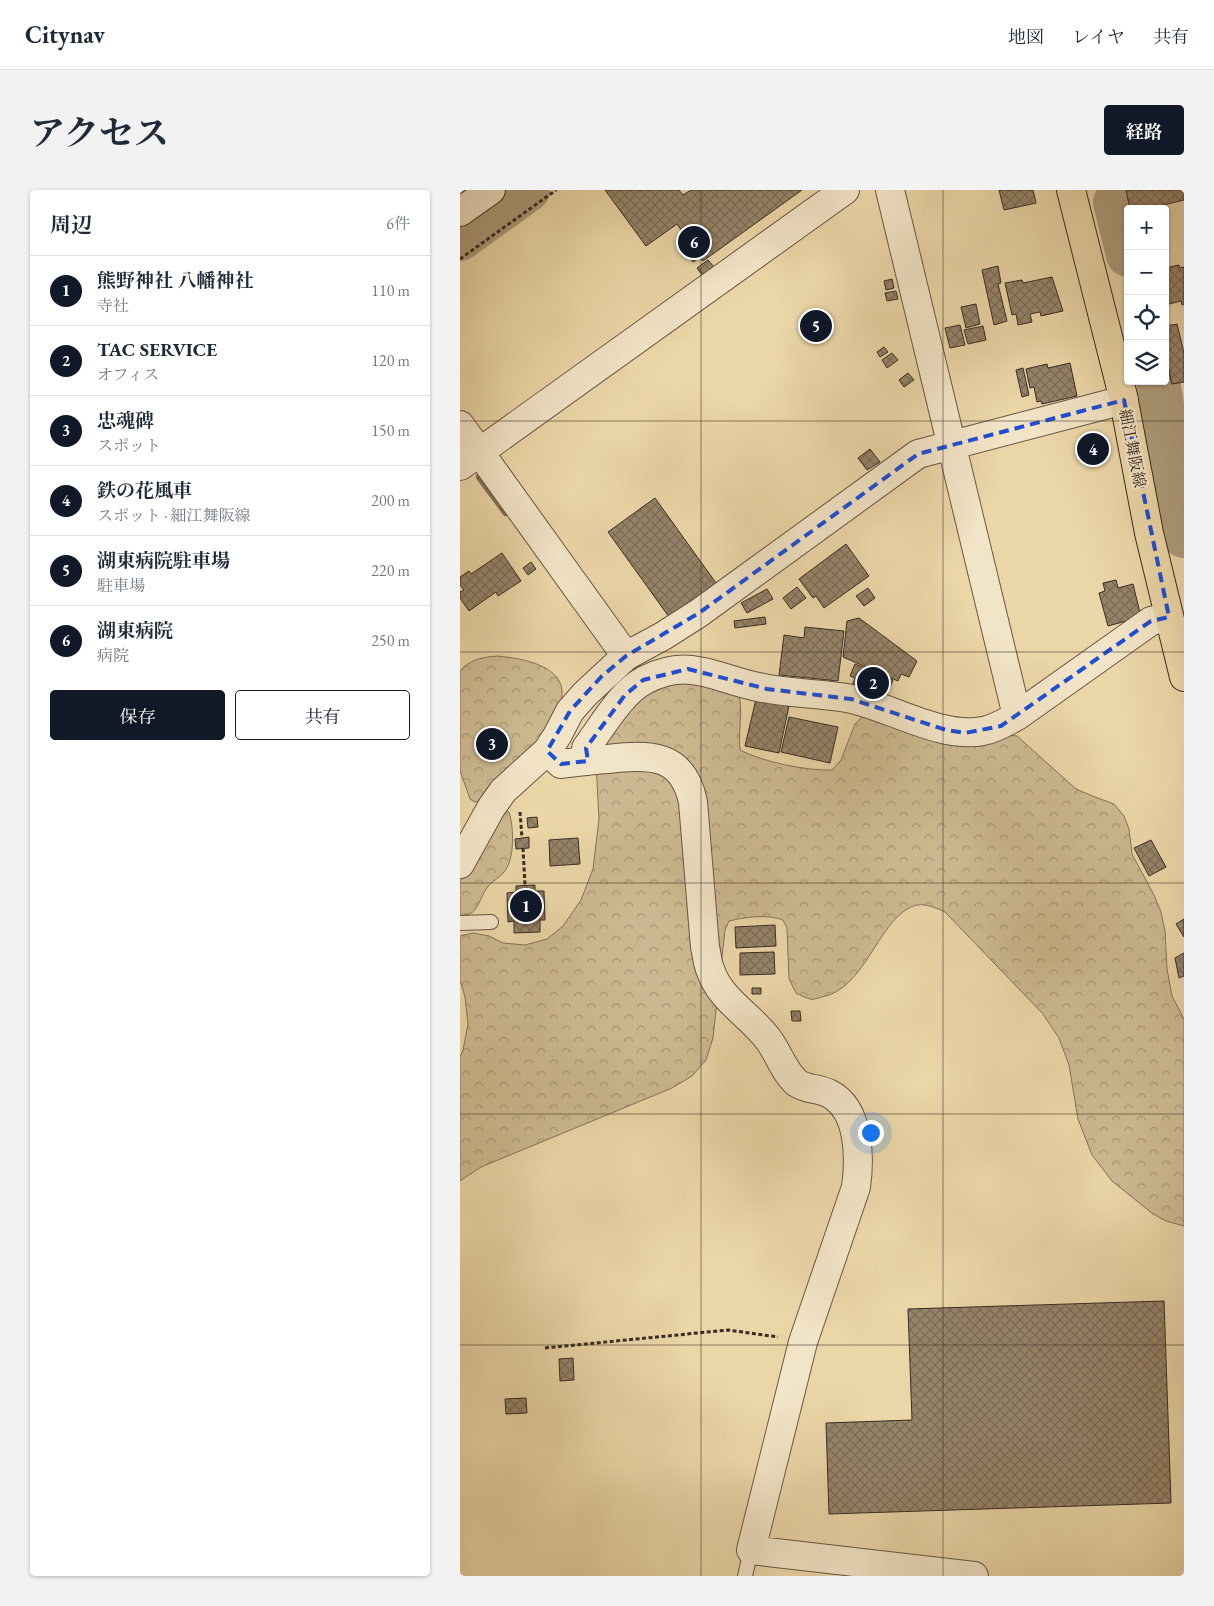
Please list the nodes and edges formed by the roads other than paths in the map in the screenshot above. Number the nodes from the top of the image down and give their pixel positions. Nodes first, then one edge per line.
1 (490, 190) edge
2 (845, 190) edge
3 (890, 190) edge
4 (1071, 190) edge
5 (460, 212) edge
6 (1124, 400) junction
7 (460, 425) edge
8 (952, 445) junction
9 (470, 459) edge
10 (1175, 622) edge
11 (626, 656) junction
12 (1184, 677) edge
13 (1017, 716) junction
14 (546, 751) junction
15 (588, 761) junction
16 (460, 864) edge
17 (490, 922) dead end
18 (460, 923) edge
19 (751, 1550) junction
20 (745, 1576) edge
21 (974, 1576) edge

1 - 5 street
2 - 9 street
3 - 8 street
4 - 6 main road, 細江舞阪線
6 - 8 street
6 - 10 main road, 細江舞阪線
7 - 9 street
8 - 11 street
8 - 13 street
9 - 11 street
10 - 12 main road, 細江舞阪線
10 - 13 street
11 - 14 street
13 - 15 street
14 - 15 street
14 - 16 street
15 - 19 street
17 - 18 lane
19 - 20 lane
19 - 21 street

